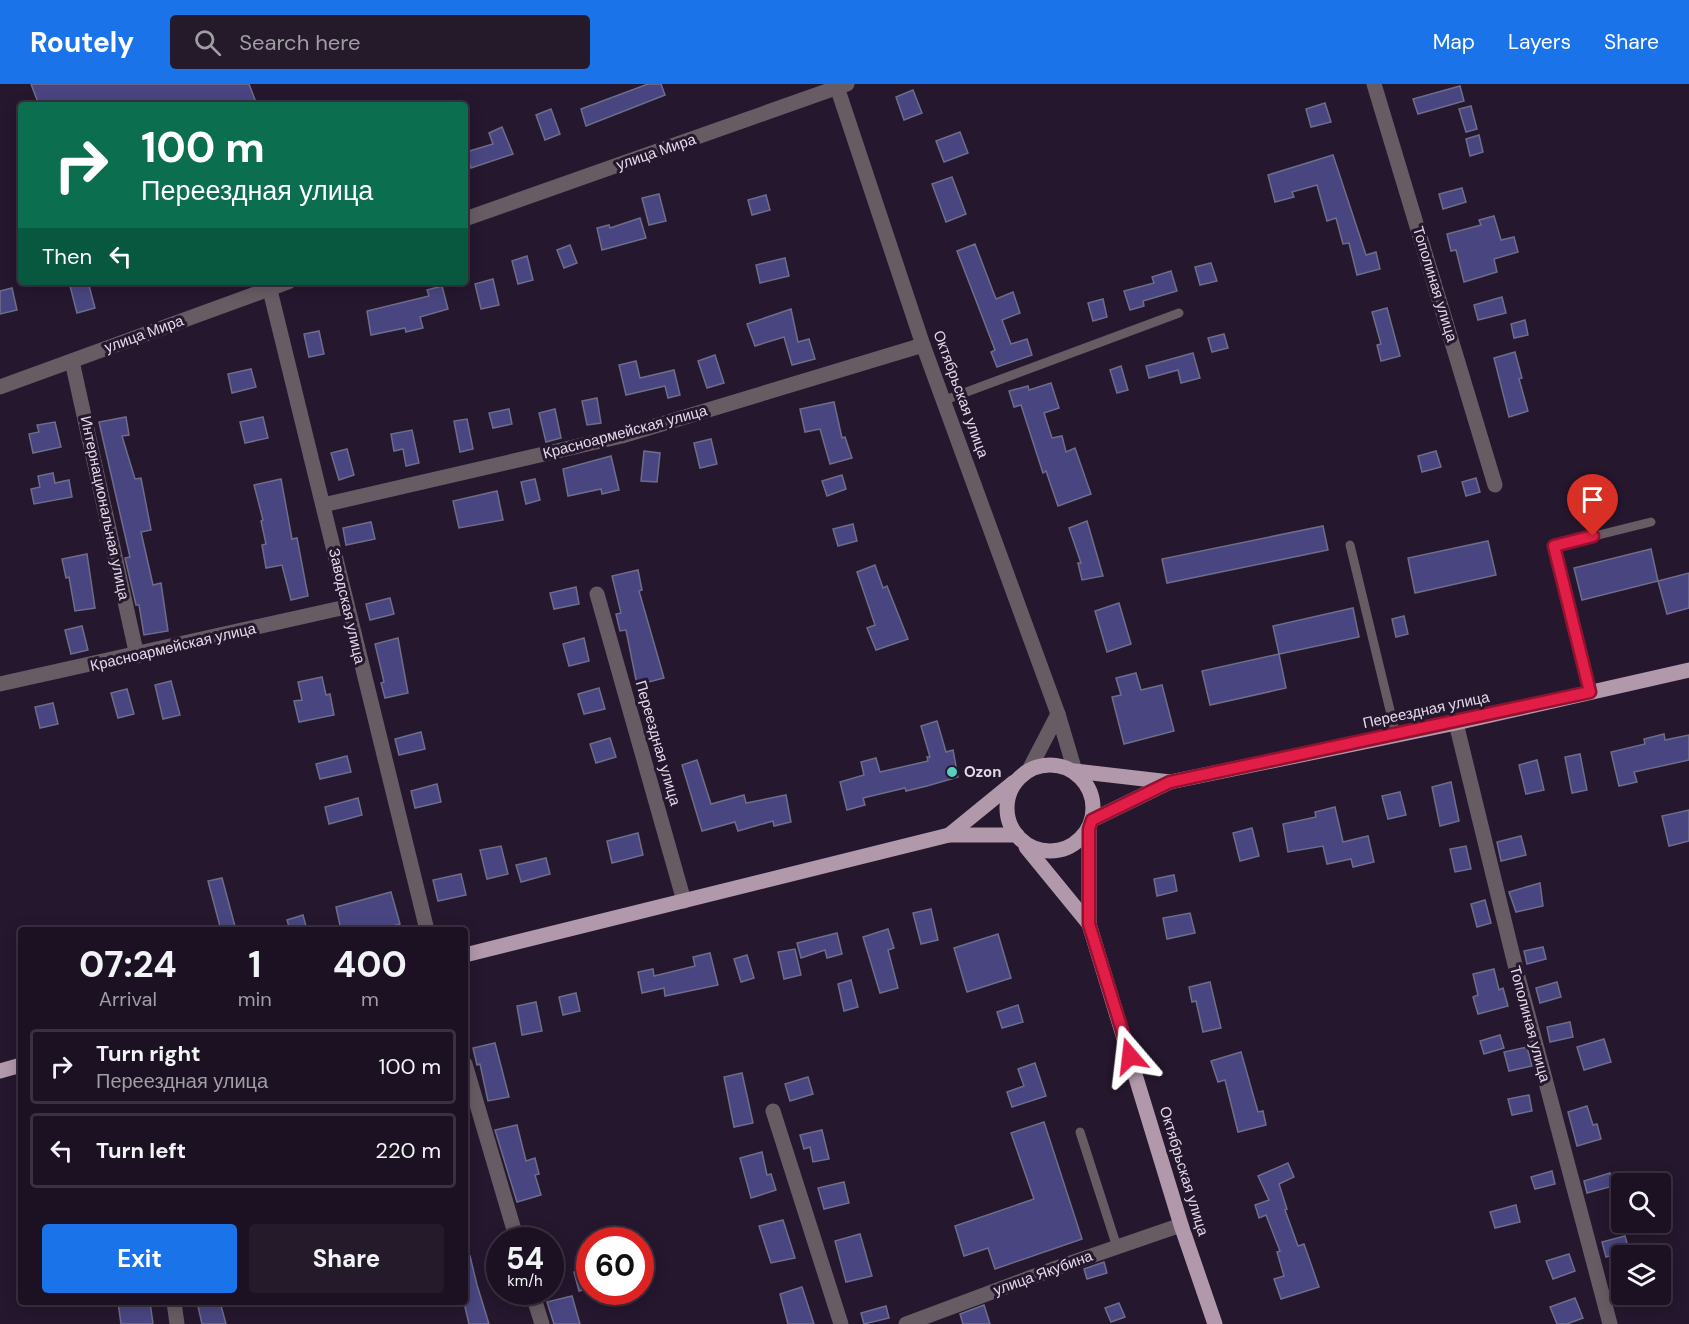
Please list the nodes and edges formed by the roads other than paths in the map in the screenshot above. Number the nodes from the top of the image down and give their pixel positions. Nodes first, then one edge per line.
1 (1374, 84) edge
2 (840, 85) edge
3 (468, 218) edge
4 (269, 285) edge
5 (1179, 314) dead end
6 (923, 345) junction
7 (72, 361) junction
8 (0, 387) edge
9 (945, 400) junction
10 (1495, 485) dead end
11 (323, 505) junction
12 (1651, 522) dead end
13 (1350, 545) dead end
14 (597, 594) dead end
15 (346, 607) junction
16 (137, 656) junction
17 (1689, 670) edge
18 (0, 684) edge
19 (1590, 692) junction
20 (1058, 714) junction
21 (1456, 723) junction
22 (1395, 735) junction
23 (1075, 771) junction
24 (1024, 773) junction
25 (1170, 782) junction
26 (1090, 824) junction
27 (949, 835) junction
28 (1020, 839) junction
29 (684, 902) junction
30 (1089, 924) junction
31 (426, 927) edge
32 (468, 954) edge
33 (18, 1066) edge
34 (0, 1071) edge
35 (468, 1074) edge
36 (773, 1111) dead end
37 (1080, 1132) dead end
38 (1181, 1225) junction
39 (513, 1227) edge
40 (1117, 1247) junction
41 (174, 1305) edge
42 (536, 1305) edge
43 (177, 1324) edge
44 (542, 1324) edge
45 (841, 1324) edge
46 (906, 1324) edge
47 (1215, 1324) edge
48 (1610, 1324) edge

1 - 10 street, Тополиная улица
2 - 3 street, улица Мира
2 - 6 street, Октябрьская улица
4 - 7 street, улица Мира
4 - 11 street, Заводская улица
5 - 9 lane
6 - 9 street, Октябрьская улица
6 - 11 street, Красноармейская улица
7 - 8 street, улица Мира
7 - 16 street, Интернациональная улица
9 - 20 street, Октябрьская улица
11 - 15 street, Заводская улица
12 - 19 lane
13 - 22 lane
14 - 29 street, Переездная улица
15 - 16 street, Красноармейская улица
15 - 31 street, Заводская улица
16 - 18 street, Красноармейская улица
17 - 19 main road, Переездная улица
19 - 21 main road, Переездная улица
20 - 23 street, Октябрьская улица
20 - 24 street
21 - 22 main road, Переездная улица
21 - 48 street, Тополиная улица
22 - 25 main road, Переездная улица
23 - 24 main road
23 - 25 main road, Переездная улица
23 - 26 main road
24 - 27 main road
24 - 28 main road
25 - 26 main road, Переездная улица
26 - 28 main road
26 - 30 main road, Октябрьская улица
27 - 28 main road
27 - 29 main road
28 - 30 main road, Октябрьская улица
29 - 32 main road
30 - 38 main road, Октябрьская улица
33 - 34 main road
35 - 39 street
36 - 45 street
37 - 40 lane
38 - 40 street, улица Якубина
38 - 47 main road, Октябрьская улица
40 - 46 street, улица Якубина
41 - 43 street
42 - 44 street

